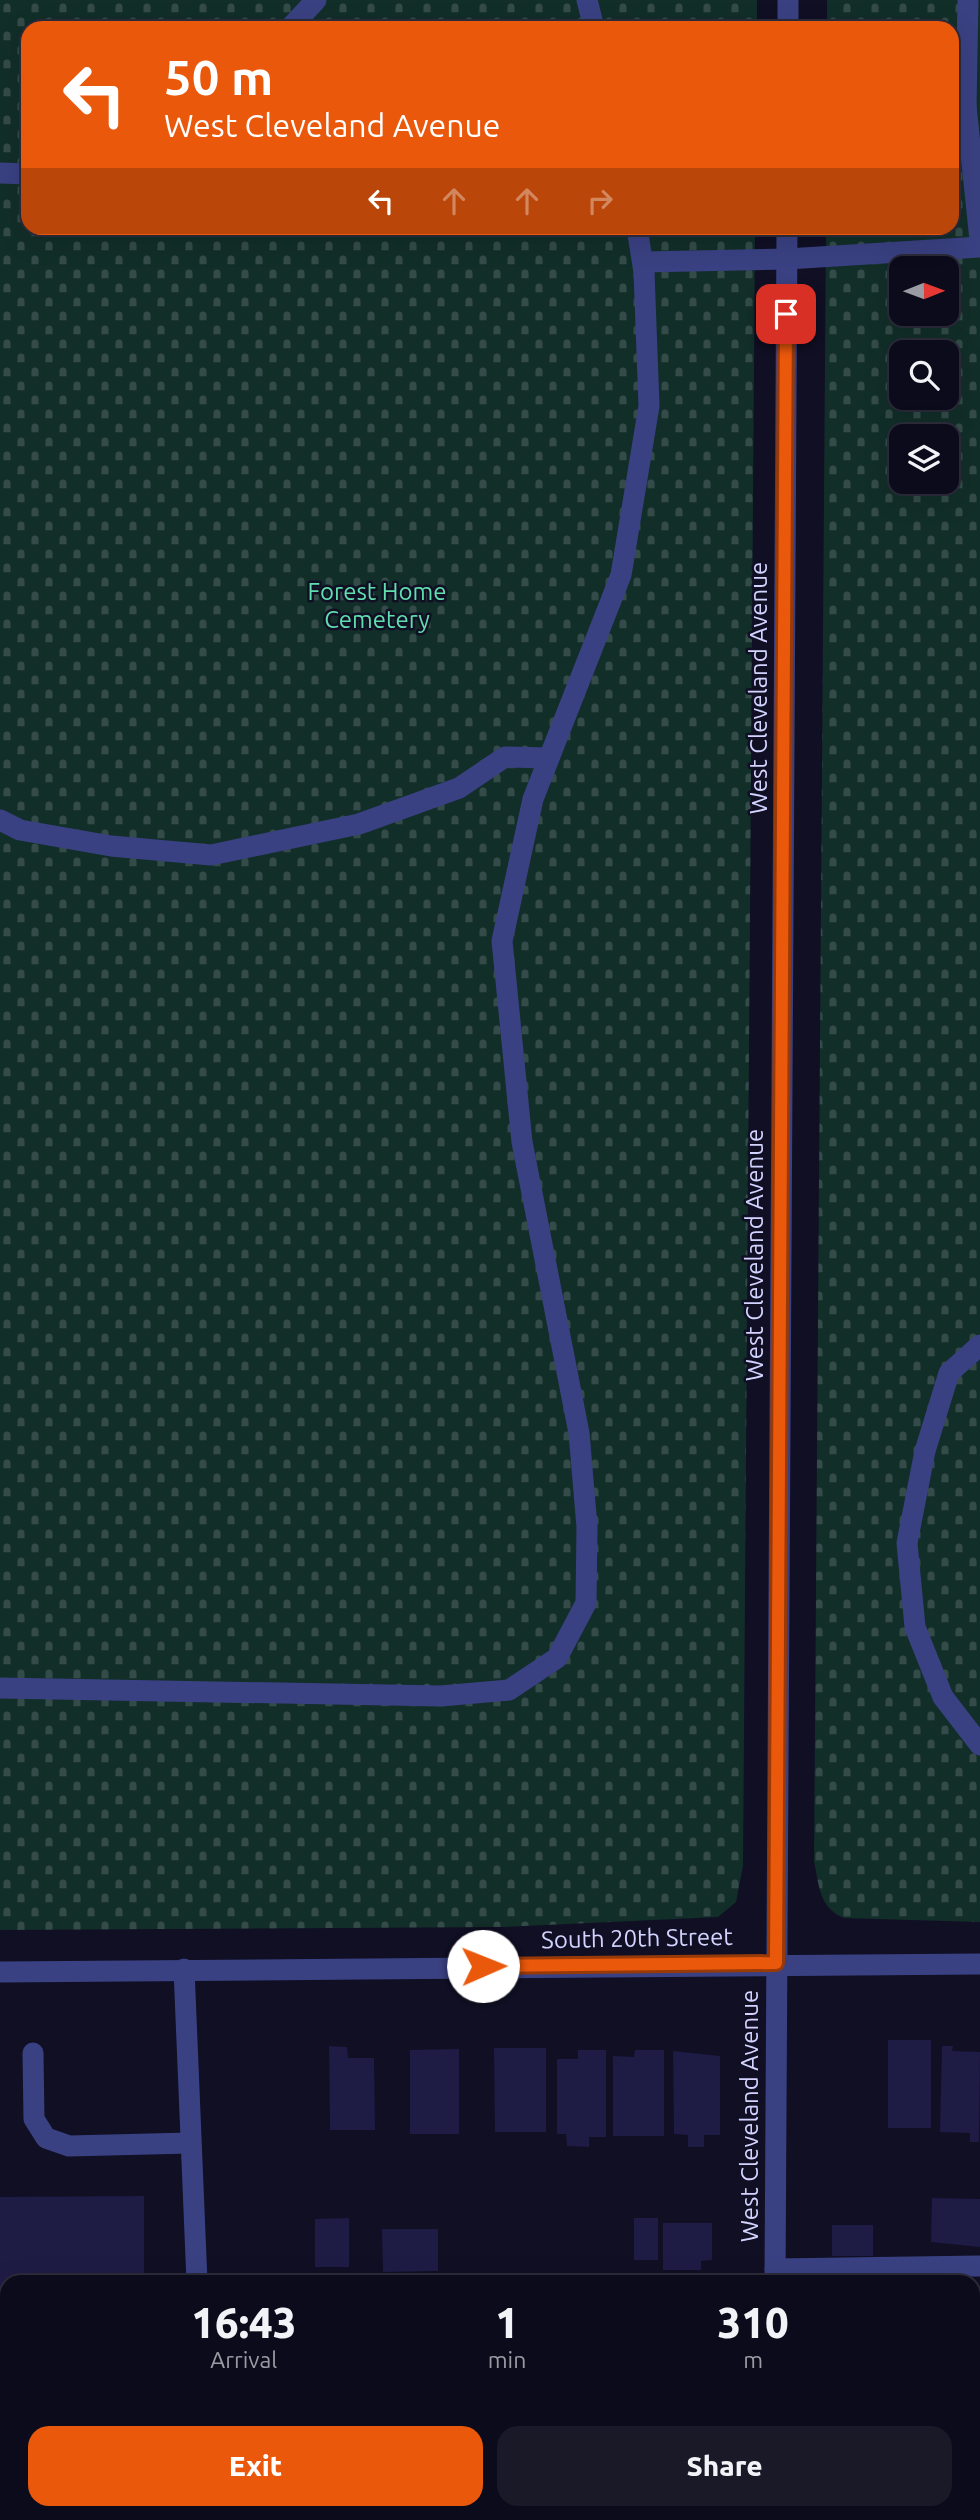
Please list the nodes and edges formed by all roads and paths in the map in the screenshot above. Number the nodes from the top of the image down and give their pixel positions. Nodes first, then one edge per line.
1 (316, 0) edge
2 (587, 0) edge
3 (788, 0) edge
4 (968, 0) edge
5 (296, 21) edge
6 (592, 21) edge
7 (788, 21) edge
8 (0, 173) edge
9 (21, 174) edge
10 (638, 235) edge
11 (787, 235) edge
12 (980, 240) edge
13 (980, 247) edge
14 (787, 259) junction
15 (643, 262) junction
16 (549, 758) junction
17 (0, 820) edge
18 (980, 1345) edge
19 (0, 1688) edge
20 (980, 1745) edge
21 (776, 1963) junction
22 (980, 1964) edge
23 (184, 1969) junction
24 (0, 1972) edge
25 (33, 2053) dead end
26 (190, 2143) junction
27 (980, 2266) edge
28 (197, 2275) edge
29 (775, 2275) edge

1 - 5 street
2 - 6 street
3 - 7 street
4 - 12 street
8 - 9 street
10 - 15 street
11 - 14 street, West Cleveland Avenue
13 - 14 street
14 - 15 street
14 - 21 street, West Cleveland Avenue
15 - 16 street
16 - 17 street
16 - 19 street
18 - 20 street
21 - 22 street, South 20th Street
21 - 23 street, South 20th Street
21 - 29 street, West Cleveland Avenue
23 - 24 street, South 20th Street
23 - 26 street
25 - 26 street
26 - 28 street
27 - 29 street

